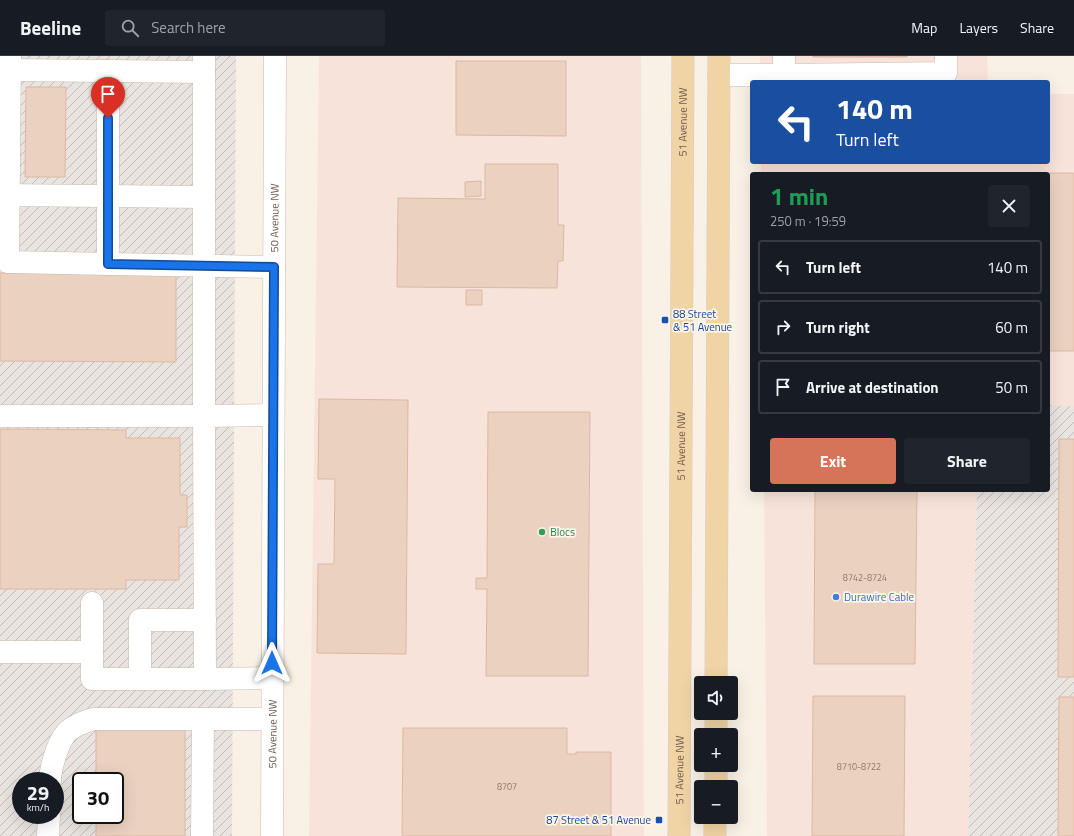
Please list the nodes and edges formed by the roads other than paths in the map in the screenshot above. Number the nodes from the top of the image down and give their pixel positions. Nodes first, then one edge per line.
1 (275, 56) edge
2 (683, 56) edge
3 (946, 56) edge
4 (10, 63) edge
5 (204, 64) edge
6 (719, 65) edge
7 (784, 66) edge
8 (108, 71) junction
9 (4, 195) edge
10 (108, 196) junction
11 (204, 197) junction
12 (108, 264) junction
13 (204, 266) junction
14 (274, 267) junction
15 (0, 411) edge
16 (273, 415) junction
17 (0, 416) edge
18 (23, 416) junction
19 (204, 416) junction
20 (92, 603) dead end
21 (205, 620) junction
22 (0, 652) edge
23 (92, 652) junction
24 (716, 676) edge
25 (272, 678) junction
26 (140, 679) junction
27 (205, 679) junction
28 (203, 719) junction
29 (272, 719) junction
30 (50, 772) edge
31 (49, 824) edge
32 (715, 824) edge
33 (48, 836) edge
34 (202, 836) edge
35 (272, 836) edge
36 (679, 836) edge
37 (715, 836) edge

1 - 14 street, 50 Avenue NW
2 - 36 main road, 51 Avenue NW
3 - 7 street
4 - 8 street
4 - 9 street
5 - 8 street
5 - 11 street
6 - 7 street
6 - 24 main road
8 - 10 street
9 - 10 street
9 - 12 street
10 - 11 street
10 - 12 street
11 - 13 street
12 - 13 street
13 - 14 street
13 - 19 street
14 - 16 street, 50 Avenue NW
15 - 18 street
16 - 19 street
16 - 25 street, 50 Avenue NW
17 - 18 street
18 - 19 street
19 - 21 street
20 - 23 street
21 - 26 street
21 - 27 street
22 - 23 street
23 - 26 street
25 - 27 street
25 - 29 street, 50 Avenue NW
26 - 27 street
28 - 29 street
28 - 30 street
28 - 34 street
29 - 35 street, 50 Avenue NW
31 - 33 street
32 - 37 main road

